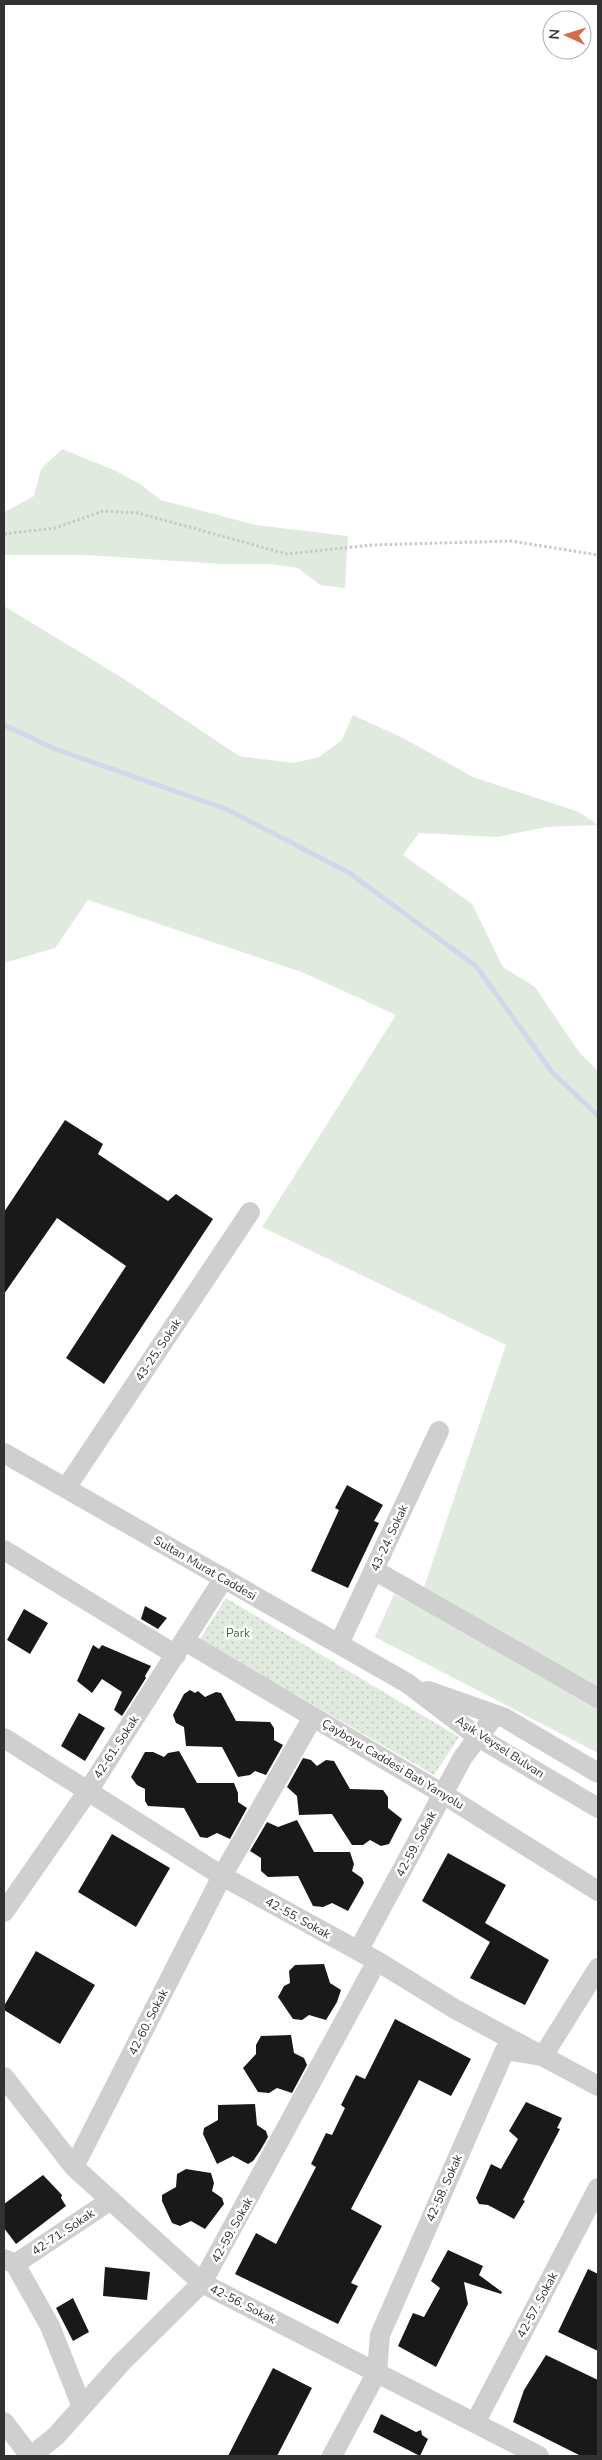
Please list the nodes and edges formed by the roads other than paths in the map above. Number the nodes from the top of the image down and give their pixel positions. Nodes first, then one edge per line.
1 (250, 1212) dead end
2 (440, 1431) dead end
3 (4, 1453) edge
4 (66, 1488) junction
5 (4, 1550) edge
6 (374, 1570) junction
7 (224, 1578) junction
8 (339, 1644) junction
9 (181, 1648) junction
10 (407, 1683) junction
11 (598, 1698) edge
12 (495, 1715) junction
13 (313, 1717) junction
14 (478, 1737) junction
15 (4, 1738) edge
16 (598, 1774) edge
17 (88, 1790) junction
18 (443, 1794) junction
19 (598, 1808) edge
20 (222, 1876) junction
21 (598, 1891) edge
22 (4, 1912) edge
23 (358, 1951) junction
24 (377, 1962) junction
25 (598, 1968) edge
26 (543, 2056) junction
27 (4, 2077) edge
28 (598, 2086) edge
29 (74, 2167) junction
30 (598, 2188) edge
31 (111, 2200) junction
32 (10, 2262) edge
33 (202, 2283) junction
34 (377, 2372) junction
35 (82, 2407) junction
36 (4, 2422) edge
37 (475, 2423) junction
38 (30, 2456) edge
39 (332, 2456) edge
40 (539, 2456) edge

1 - 4 street, 43-25. Sokak
2 - 6 street, 43-24. Sokak
3 - 4 street, Sultan Murat Caddesi
4 - 7 street, Sultan Murat Caddesi
5 - 9 street, Çayboyu Caddesi Batı Yanyolu
6 - 8 street, 43-24. Sokak
6 - 11 street
7 - 8 street, Sultan Murat Caddesi
7 - 9 street, 42-61. Sokak
8 - 10 street, Sultan Murat Caddesi
9 - 13 street, Çayboyu Caddesi Batı Yanyolu
9 - 17 street, 42-61. Sokak
10 - 12 street, Aşık Veysel Bulvarı
10 - 14 street, Aşık Veysel Bulvarı
12 - 14 street, 42-59. Sokak
12 - 16 street, Aşık Veysel Bulvarı
13 - 18 street, Çayboyu Caddesi Batı Yanyolu
13 - 20 street, 42-60. Sokak
14 - 18 street, 42-59. Sokak
14 - 19 street, Aşık Veysel Bulvarı
15 - 17 street, 42-55. Sokak
17 - 20 street, 42-55. Sokak
17 - 22 street, 42-61. Sokak
18 - 21 street, Çayboyu Caddesi Batı Yanyolu
18 - 23 street, 42-59. Sokak
20 - 23 street, 42-55. Sokak
20 - 29 street, 42-60. Sokak
23 - 24 street, 42-55. Sokak
24 - 26 street, 42-55. Sokak
24 - 33 street, 42-59. Sokak
25 - 26 street
26 - 28 street, 42-55. Sokak
26 - 34 street, 42-58. Sokak
27 - 29 street, 42-56. Sokak
29 - 31 street, 42-56. Sokak
30 - 37 street, 42-57. Sokak
31 - 32 street, 42-71. Sokak
31 - 33 street, 42-56. Sokak
32 - 35 street
33 - 34 street, 42-56. Sokak
33 - 35 street, 42-59. Sokak
34 - 37 street, 42-56. Sokak
34 - 39 street, 42-58. Sokak
35 - 38 street, 42-59. Sokak
36 - 38 street
37 - 40 street, 42-56. Sokak

